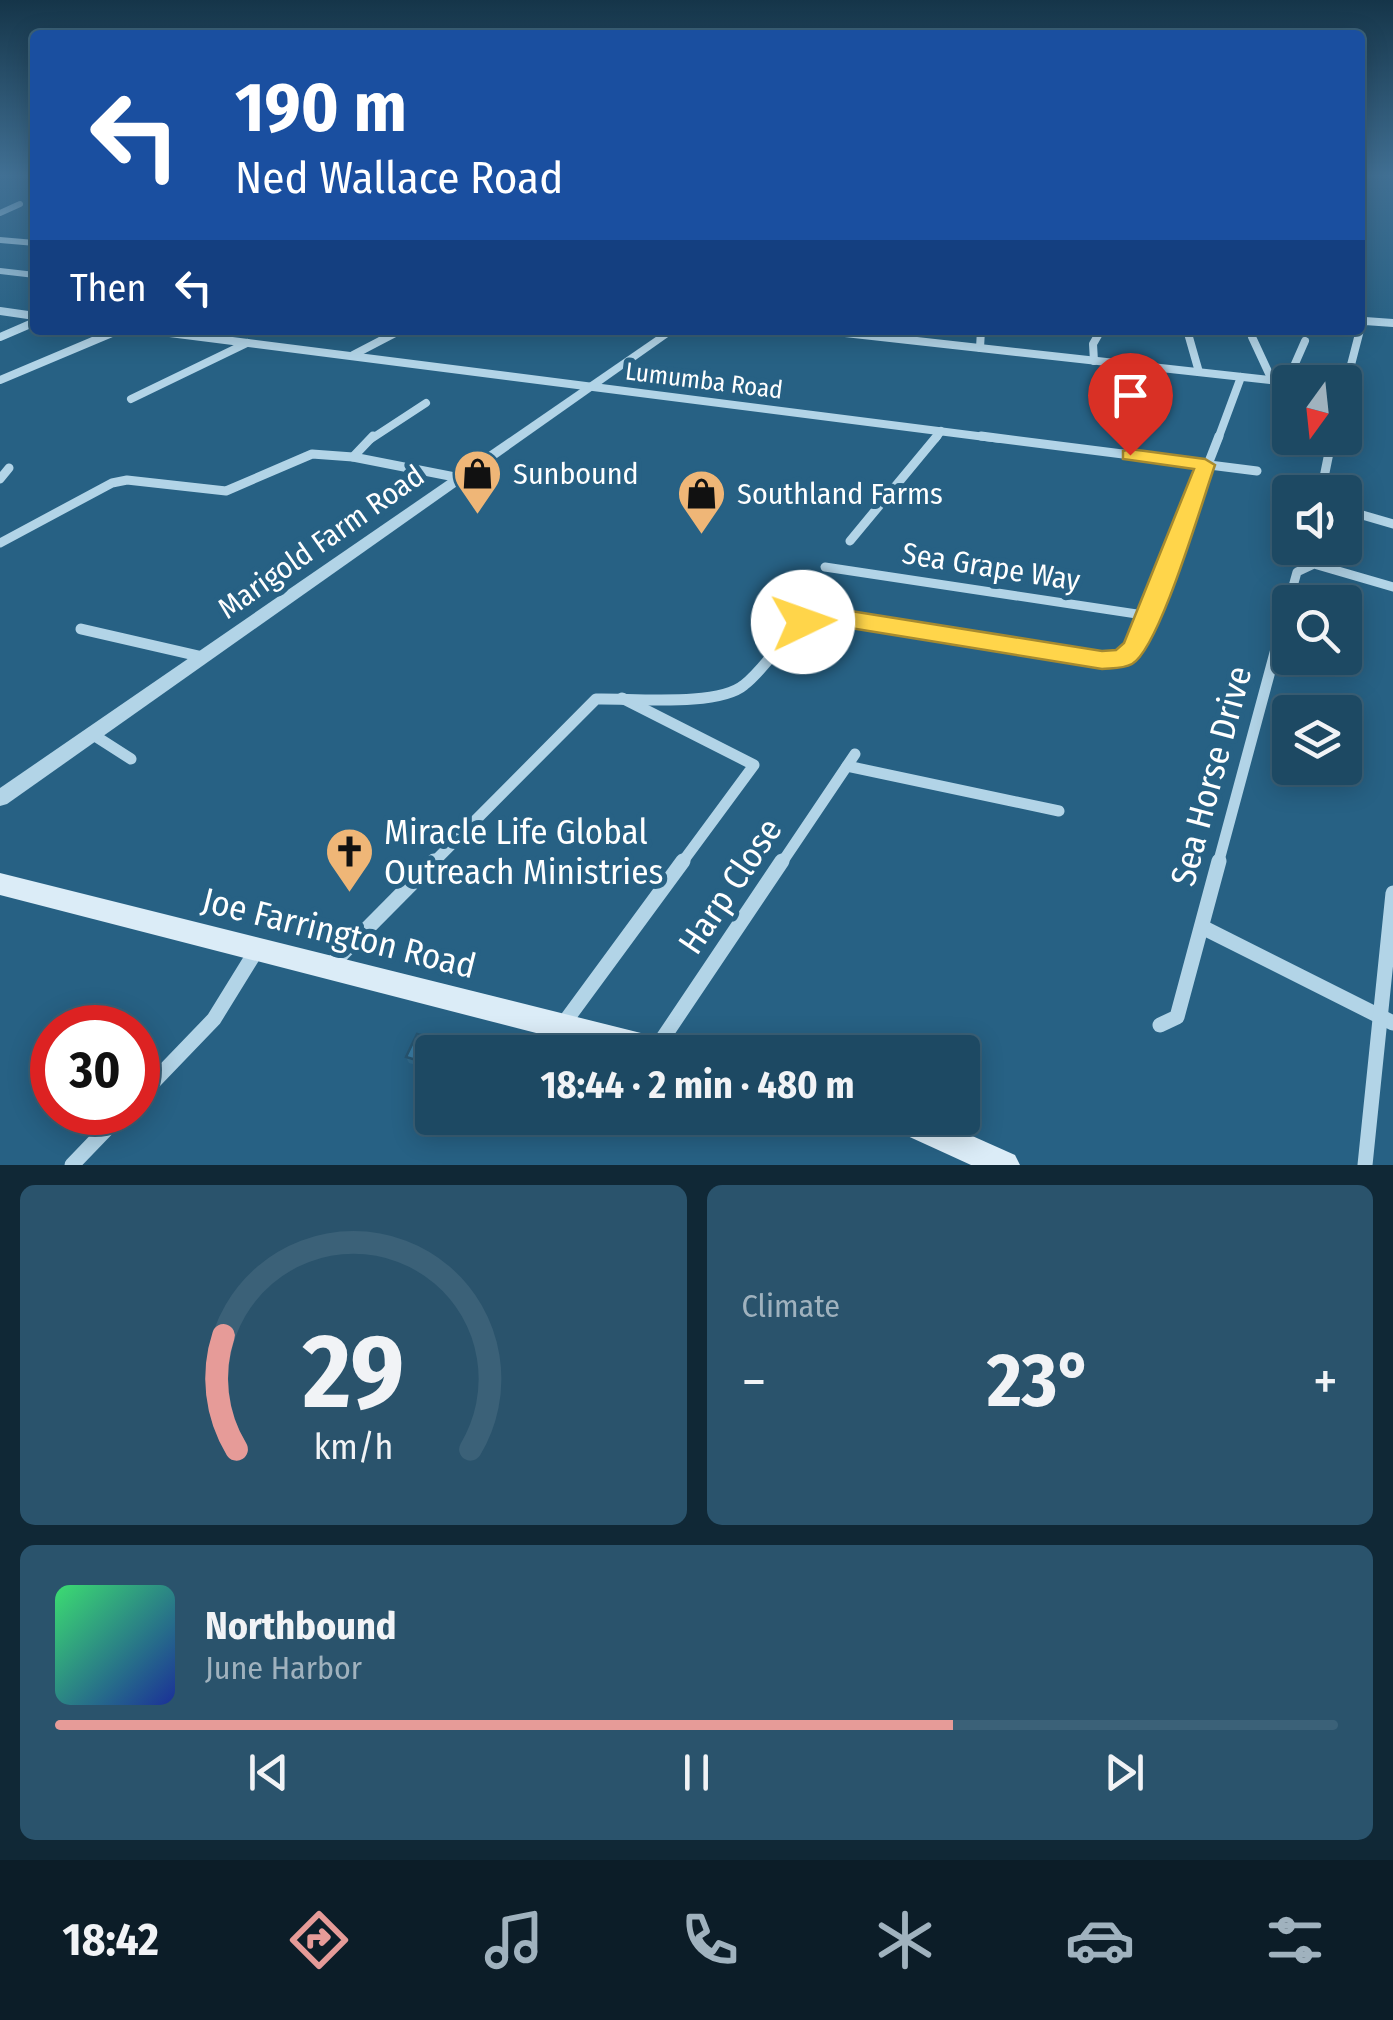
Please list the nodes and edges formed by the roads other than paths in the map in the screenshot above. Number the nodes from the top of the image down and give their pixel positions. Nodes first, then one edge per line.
1 (0, 240) edge
2 (30, 243) edge
3 (0, 271) edge
4 (30, 274) edge
5 (0, 312) edge
6 (30, 315) edge
7 (30, 317) edge
8 (1365, 322) edge
9 (1393, 323) edge
10 (107, 335) edge
11 (193, 335) edge
12 (391, 335) edge
13 (665, 335) edge
14 (873, 335) edge
15 (981, 335) edge
16 (1098, 335) edge
17 (1189, 335) edge
18 (1359, 335) edge
19 (0, 337) edge
20 (1252, 337) dead end
21 (1305, 341) dead end
22 (247, 343) junction
23 (980, 348) junction
24 (350, 356) junction
25 (1094, 361) junction
26 (1295, 365) edge
27 (1351, 365) edge
28 (1200, 372) junction
29 (1241, 377) junction
30 (0, 380) edge
31 (1272, 380) joint
32 (591, 386) junction
33 (131, 399) dead end
34 (426, 403) dead end
35 (941, 431) junction
36 (353, 457) junction
37 (1205, 465) junction
38 (5, 467) edge
39 (1257, 471) dead end
40 (460, 478) junction
41 (0, 479) edge
42 (1362, 515) edge
43 (1393, 524) edge
44 (850, 541) dead end
45 (0, 544) edge
46 (825, 567) dead end
47 (1393, 586) edge
48 (1150, 616) junction
49 (81, 629) dead end
50 (203, 656) junction
51 (619, 696) junction
52 (92, 734) junction
53 (130, 760) dead end
54 (0, 798) edge
55 (1059, 812) dead end
56 (0, 884) edge
57 (1393, 893) edge
58 (1202, 927) junction
59 (256, 951) junction
60 (327, 969) junction
61 (1386, 1020) edge
62 (1160, 1026) dead end
63 (560, 1028) junction
64 (588, 1035) edge
65 (668, 1035) edge
66 (160, 1075) edge
67 (101, 1135) edge
68 (938, 1135) edge
69 (72, 1165) edge
70 (1005, 1165) edge
71 (1364, 1165) edge

1 - 2 street
3 - 4 street
5 - 6 street
7 - 19 street
8 - 9 street
10 - 30 street
11 - 22 street, Lumumba Road
12 - 24 street
13 - 32 street, Marigold Farm Road
14 - 23 street
15 - 23 street
16 - 25 street
17 - 28 street
18 - 27 street
20 - 31 street
21 - 26 street
22 - 24 street, Lumumba Road
22 - 33 street
23 - 25 street
24 - 32 street, Lumumba Road
25 - 28 street
28 - 29 street
29 - 31 street
29 - 37 street
32 - 35 street, Lumumba Road
32 - 40 street, Marigold Farm Road
34 - 36 street
35 - 37 street, Lumumba Road
35 - 44 street
36 - 40 street
36 - 45 street
37 - 39 street, Lumumba Road
37 - 48 street
38 - 41 street
40 - 50 street, Marigold Farm Road
42 - 43 street
46 - 48 street, Sea Grape Way
47 - 58 street, Sea Horse Drive
48 - 51 street
49 - 50 street
50 - 52 street, Marigold Farm Road
51 - 60 street
51 - 63 street
52 - 53 street
52 - 54 street, Marigold Farm Road
55 - 65 street, Harp Close
56 - 59 main road, Joe Farrington Road
57 - 61 street
58 - 61 street
58 - 62 street, Sea Horse Drive
59 - 60 main road, Joe Farrington Road
59 - 66 street
60 - 63 main road, Joe Farrington Road
61 - 71 street
63 - 64 main road, Joe Farrington Road
67 - 69 street
68 - 70 main road

